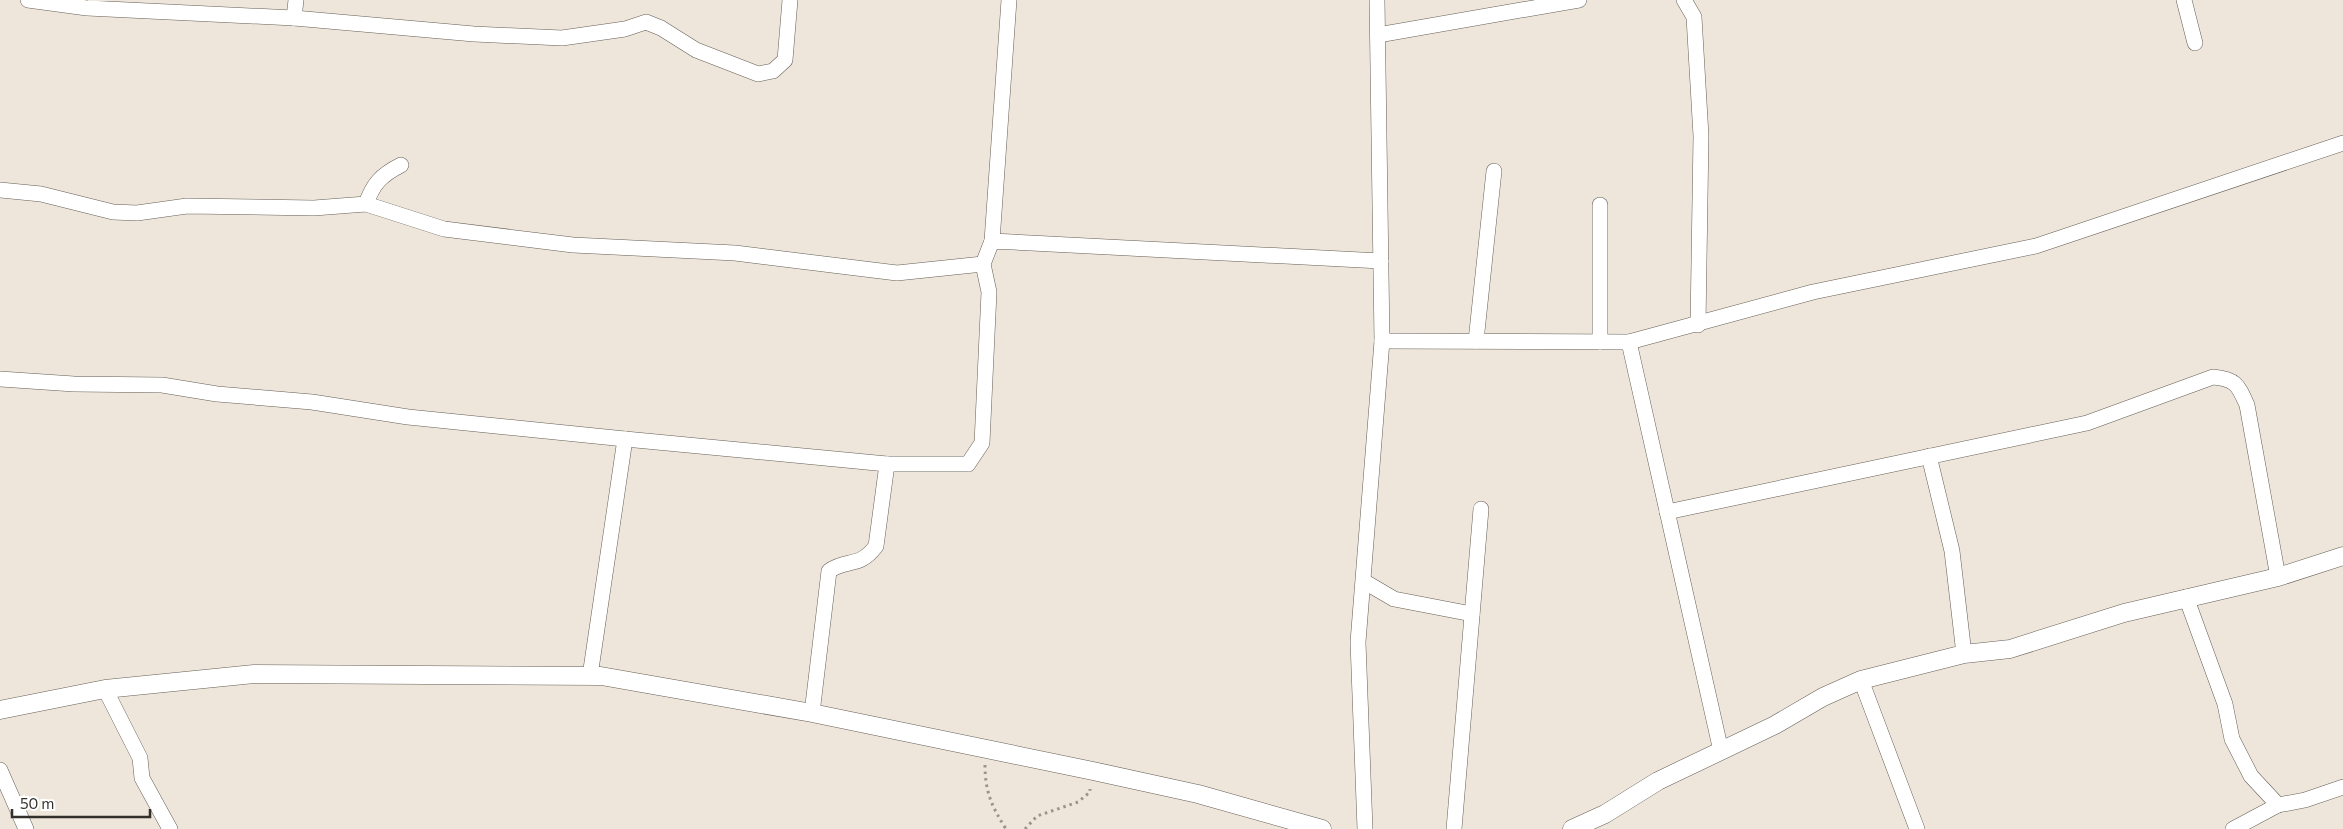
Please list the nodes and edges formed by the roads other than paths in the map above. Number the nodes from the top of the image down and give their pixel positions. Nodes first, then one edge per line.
1 (28, 0) edge
2 (296, 0) edge
3 (790, 0) edge
4 (1009, 0) edge
5 (1377, 0) edge
6 (1579, 0) edge
7 (1684, 0) edge
8 (2184, 0) edge
9 (294, 18) junction
10 (1378, 35) junction
11 (2195, 43) dead end
12 (2343, 143) edge
13 (400, 165) dead end
14 (1494, 171) dead end
15 (0, 190) edge
16 (366, 204) junction
17 (1600, 205) dead end
18 (992, 241) junction
19 (1381, 261) junction
20 (984, 264) junction
21 (1698, 325) junction
22 (1382, 341) junction
23 (1476, 341) junction
24 (1600, 342) junction
25 (1629, 342) junction
26 (0, 379) edge
27 (625, 439) junction
28 (1930, 456) junction
29 (887, 464) junction
30 (1481, 509) dead end
31 (1667, 512) junction
32 (2343, 556) edge
33 (2278, 577) junction
34 (1365, 582) junction
35 (2186, 597) junction
36 (1472, 614) junction
37 (1964, 654) junction
38 (590, 676) junction
39 (1861, 680) junction
40 (105, 689) junction
41 (0, 710) edge
42 (812, 713) junction
43 (1721, 751) junction
44 (0, 770) edge
45 (2343, 787) edge
46 (2278, 805) junction
47 (26, 829) edge
48 (170, 829) edge
49 (1322, 829) edge
50 (1365, 829) edge
51 (1454, 829) edge
52 (1572, 829) edge
53 (1917, 829) edge
54 (2233, 829) edge

1 - 9 street
2 - 9 street
3 - 9 street
4 - 18 street
5 - 10 street
6 - 10 street
7 - 21 street
8 - 11 street
10 - 19 street
12 - 21 street
13 - 16 street
14 - 23 street
15 - 16 street
16 - 20 street
17 - 24 street
18 - 19 street
18 - 20 street
19 - 22 street
20 - 29 street
21 - 25 street
22 - 23 street
22 - 34 street
23 - 24 street
24 - 25 street
25 - 31 street
26 - 27 street
27 - 29 street
27 - 38 street
28 - 31 street
28 - 33 street
28 - 37 street
29 - 42 street
30 - 36 street
31 - 43 street
32 - 33 street
33 - 35 street
34 - 36 street
34 - 50 street
35 - 37 street
35 - 46 street
36 - 51 street
37 - 39 street
38 - 40 street
38 - 42 street
39 - 43 street
39 - 53 street
40 - 41 street
40 - 48 street
42 - 49 street
43 - 52 street
44 - 47 street
45 - 46 street
46 - 54 street

